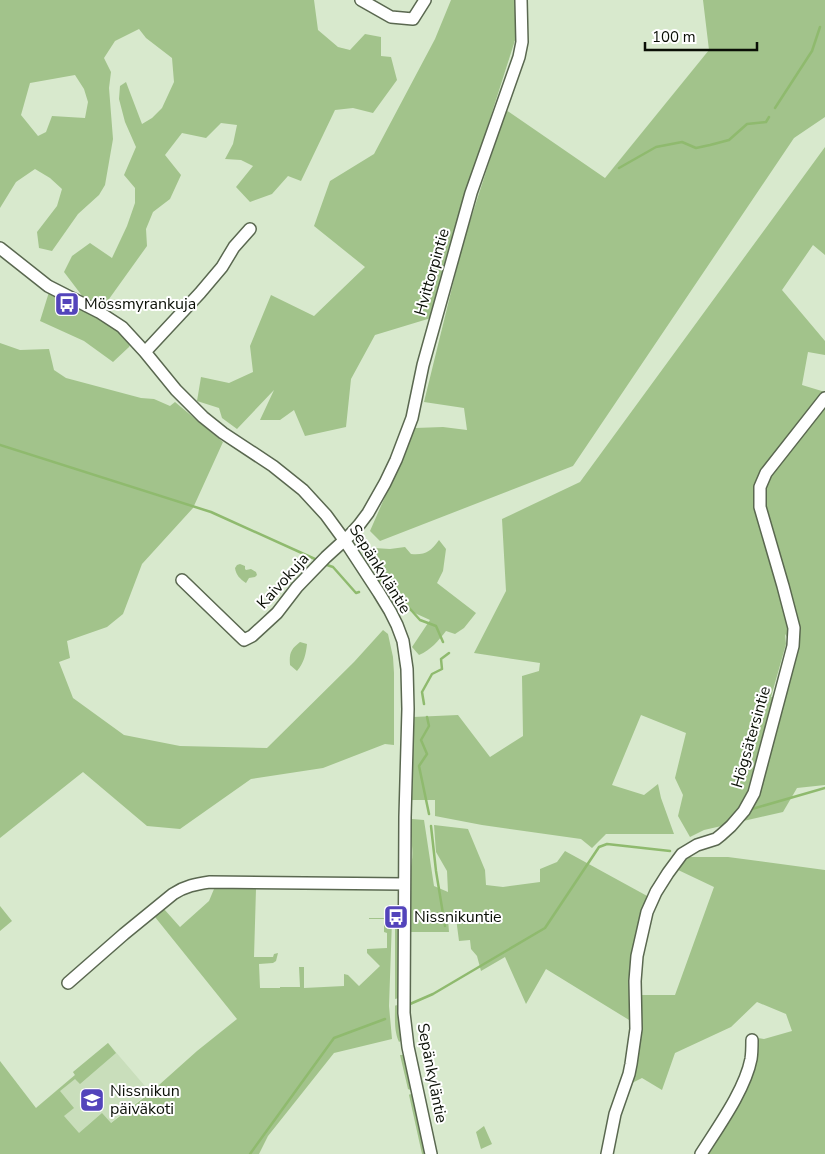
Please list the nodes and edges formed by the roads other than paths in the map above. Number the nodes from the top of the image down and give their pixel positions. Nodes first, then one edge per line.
1 (361, 0) edge
2 (425, 0) edge
3 (522, 0) edge
4 (250, 229) dead end
5 (0, 248) edge
6 (145, 352) junction
7 (825, 398) edge
8 (345, 541) junction
9 (182, 580) dead end
10 (404, 884) junction
11 (68, 983) dead end
12 (752, 1040) dead end
13 (431, 1154) edge
14 (607, 1154) edge
15 (701, 1154) edge

1 - 2 street
3 - 8 street, Hvittorpintie
4 - 6 street
5 - 6 street, Sepänkyläntie
6 - 8 street, Sepänkyläntie
7 - 14 street, Högsätersintie
8 - 9 street, Kaivokuja
8 - 10 street, Sepänkyläntie
10 - 11 street
10 - 13 street, Sepänkyläntie
12 - 15 street

